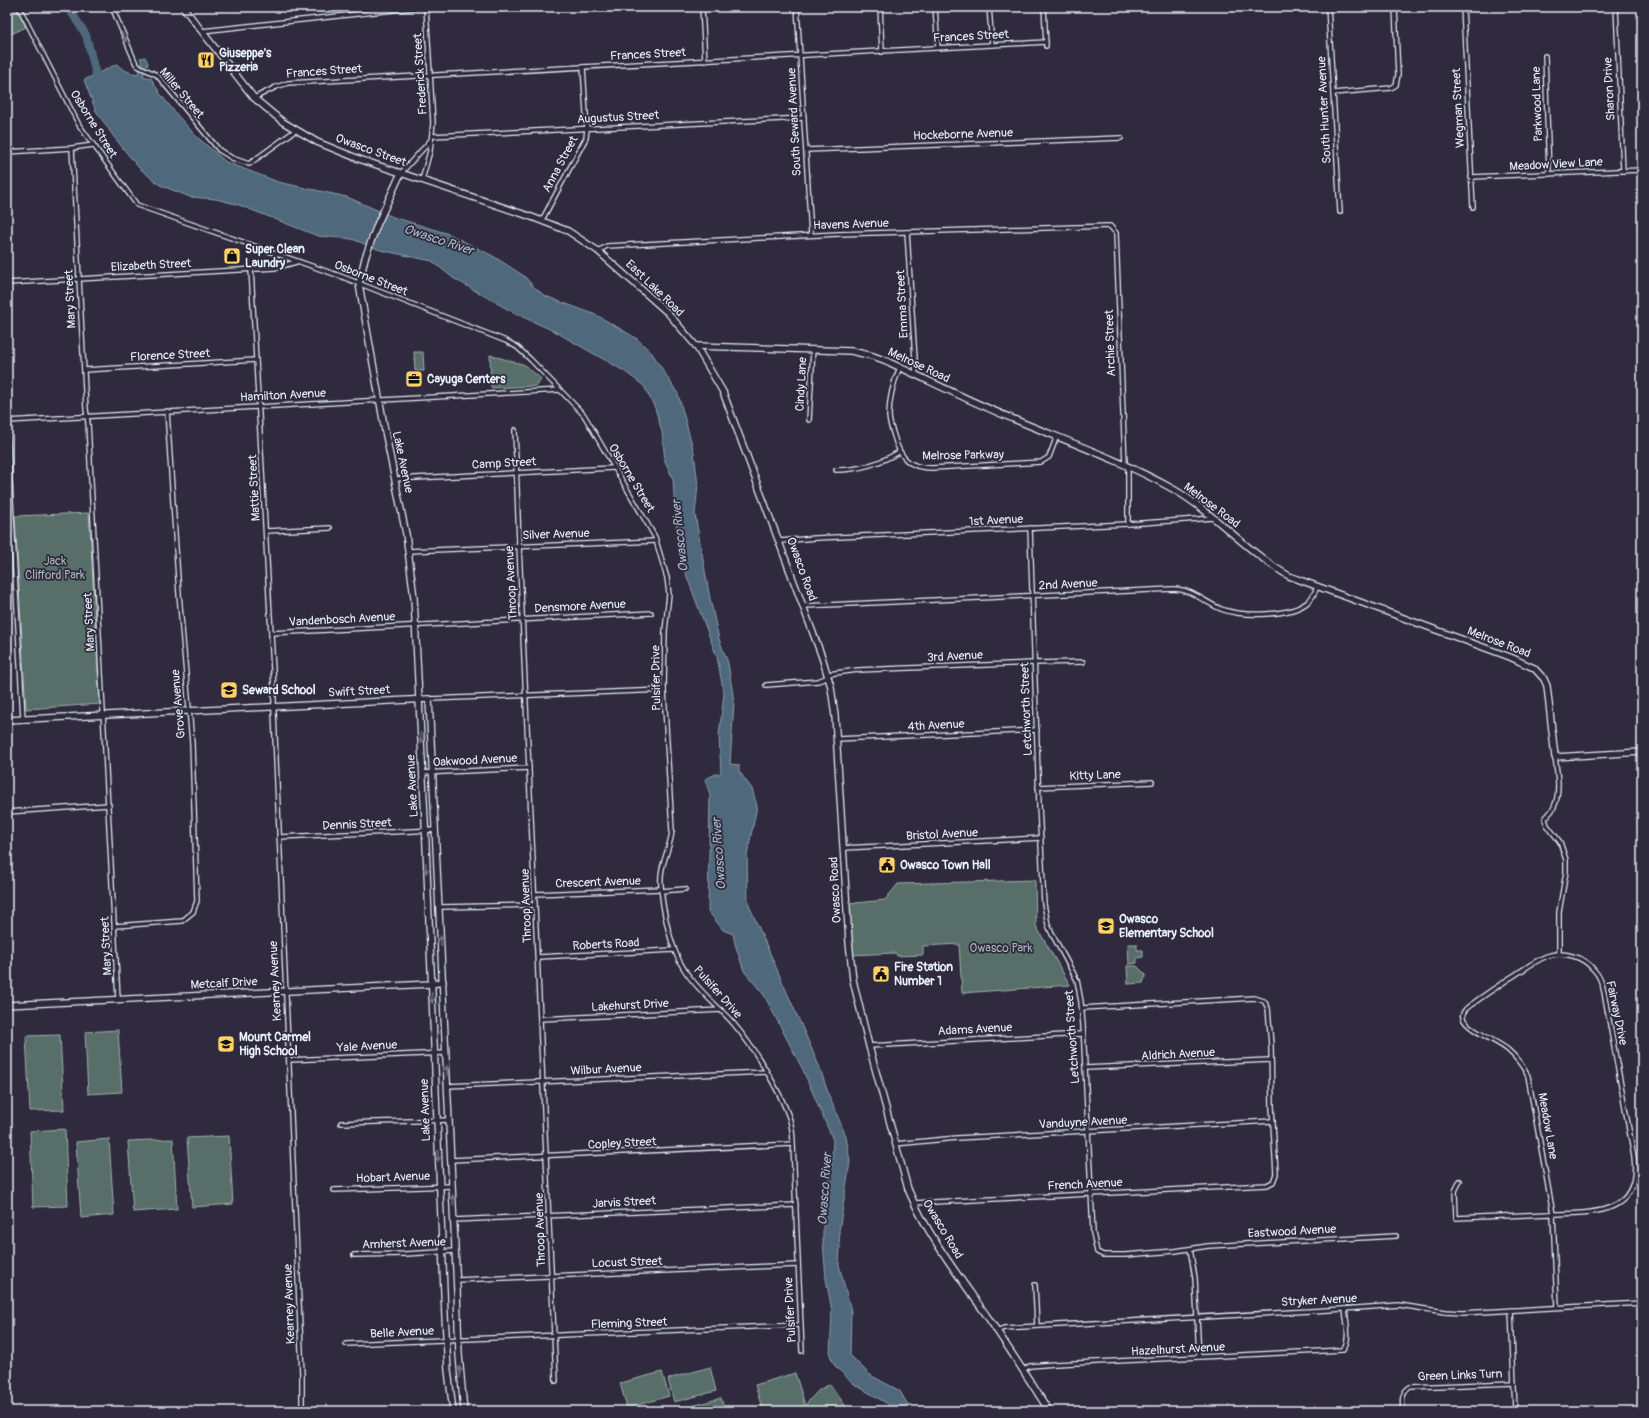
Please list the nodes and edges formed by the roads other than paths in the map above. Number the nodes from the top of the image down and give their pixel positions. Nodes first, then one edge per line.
1 (19, 7) edge
2 (112, 7) edge
3 (183, 7) edge
4 (421, 7) edge
5 (426, 7) edge
6 (702, 7) edge
7 (797, 7) edge
8 (880, 7) edge
9 (935, 7) edge
10 (989, 7) edge
11 (1044, 7) edge
12 (1328, 7) edge
13 (1395, 7) edge
14 (1463, 7) edge
15 (1616, 7) edge
16 (399, 8) edge
17 (202, 31) junction
18 (992, 45) junction
19 (938, 48) junction
20 (882, 52) junction
21 (800, 56) junction
22 (1545, 56) dead end
23 (705, 61) junction
24 (583, 67) junction
25 (430, 74) junction
26 (1333, 93) junction
27 (254, 98) junction
28 (804, 118) junction
29 (587, 129) junction
30 (296, 130) junction
31 (432, 138) junction
32 (1121, 138) dead end
33 (93, 145) junction
34 (72, 148) junction
35 (806, 150) junction
36 (7, 152) edge
37 (1642, 170) edge
38 (1623, 171) junction
39 (401, 173) junction
40 (1550, 174) junction
41 (1471, 177) junction
42 (422, 180) junction
43 (1473, 207) dead end
44 (1340, 212) dead end
45 (542, 220) junction
46 (1107, 225) joint
47 (907, 232) junction
48 (811, 235) junction
49 (597, 250) junction
50 (296, 262) junction
51 (251, 269) junction
52 (79, 279) junction
53 (7, 283) edge
54 (359, 284) junction
55 (696, 346) junction
56 (813, 349) junction
57 (256, 360) junction
58 (900, 367) junction
59 (84, 370) junction
60 (916, 375) junction
61 (560, 390) junction
62 (380, 401) junction
63 (259, 406) junction
64 (167, 411) junction
65 (86, 416) junction
66 (809, 420) dead end
67 (7, 421) edge
68 (7, 427) edge
69 (516, 430) dead end
70 (1057, 436) junction
71 (899, 452) junction
72 (1126, 465) junction
73 (614, 468) junction
74 (836, 470) dead end
75 (516, 472) junction
76 (396, 479) junction
77 (1213, 518) junction
78 (1128, 524) junction
79 (330, 528) dead end
80 (1030, 528) junction
81 (266, 531) junction
82 (656, 540) junction
83 (780, 541) junction
84 (519, 545) junction
85 (408, 551) junction
86 (1316, 587) junction
87 (1032, 596) junction
88 (804, 606) junction
89 (666, 612) joint
90 (651, 613) dead end
91 (523, 619) junction
92 (415, 625) junction
93 (271, 633) junction
94 (1034, 662) junction
95 (1083, 662) dead end
96 (828, 674) junction
97 (766, 686) dead end
98 (664, 690) junction
99 (526, 694) junction
100 (419, 699) junction
101 (429, 699) junction
102 (274, 706) junction
103 (188, 710) junction
104 (104, 715) junction
105 (23, 719) junction
106 (7, 720) edge
107 (1037, 730) junction
108 (837, 739) junction
109 (1642, 752) edge
110 (1555, 757) junction
111 (529, 768) junction
112 (422, 773) junction
113 (433, 773) junction
114 (1152, 782) dead end
115 (1038, 787) junction
116 (109, 805) junction
117 (7, 812) edge
118 (425, 830) junction
119 (436, 830) junction
120 (280, 837) junction
121 (1042, 838) junction
122 (843, 848) junction
123 (685, 889) dead end
124 (661, 890) junction
125 (535, 894) junction
126 (535, 904) junction
127 (440, 907) junction
128 (115, 926) junction
129 (674, 950) junction
130 (1559, 954) junction
131 (538, 956) junction
132 (443, 982) junction
133 (431, 984) junction
134 (286, 991) junction
135 (118, 1000) junction
136 (7, 1005) edge
137 (1082, 1008) junction
138 (721, 1010) junction
139 (540, 1019) junction
140 (1083, 1034) junction
141 (869, 1046) junction
142 (434, 1053) junction
143 (446, 1053) junction
144 (289, 1060) junction
145 (1271, 1060) junction
146 (1085, 1068) junction
147 (766, 1072) junction
148 (543, 1082) junction
149 (447, 1086) junction
150 (437, 1120) junction
151 (449, 1120) junction
152 (1272, 1122) junction
153 (341, 1123) dead end
154 (1088, 1132) junction
155 (793, 1144) junction
156 (895, 1144) junction
157 (546, 1156) junction
158 (451, 1160) junction
159 (1460, 1180) dead end
160 (440, 1186) junction
161 (452, 1186) junction
162 (334, 1190) dead end
163 (1091, 1194) junction
164 (914, 1203) junction
165 (796, 1205) junction
166 (1553, 1214) junction
167 (549, 1216) junction
168 (453, 1220) junction
169 (1396, 1236) dead end
170 (1190, 1249) junction
171 (443, 1252) junction
172 (455, 1252) junction
173 (354, 1255) dead end
174 (798, 1265) junction
175 (552, 1275) junction
176 (457, 1280) junction
177 (1035, 1285) dead end
178 (1642, 1303) edge
179 (1557, 1307) junction
180 (1345, 1309) junction
181 (1511, 1310) junction
182 (1197, 1317) junction
183 (801, 1325) junction
184 (1037, 1326) junction
185 (997, 1331) junction
186 (554, 1336) junction
187 (446, 1340) junction
188 (458, 1340) junction
189 (346, 1344) dead end
190 (802, 1351) dead end
191 (1199, 1357) junction
192 (1022, 1370) junction
193 (556, 1381) dead end
194 (1514, 1383) junction
195 (302, 1411) edge
196 (453, 1411) edge
197 (464, 1411) edge
198 (1049, 1411) edge
199 (1403, 1411) edge
200 (1515, 1411) edge

1 - 33 street, Osborne Street
2 -> 30 street, Miller Street
3 - 17 main road, Owasco Street
4 - 16 street
5 - 25 street, Frederick Street
6 - 23 street
7 - 21 street, South Seward Avenue
8 - 20 street
9 - 19 street
10 - 18 street
11 - 18 street, Frances Street
12 - 26 street, South Hunter Avenue
13 - 26 street
14 - 41 street, Wegman Street
15 - 38 street, Sharon Drive
16 - 17 street
17 - 27 main road, Owasco Street
18 - 19 street, Frances Street
19 - 20 street, Frances Street
20 - 21 street, Frances Street
21 - 23 street, Frances Street
21 - 28 street, South Seward Avenue
22 - 40 street, Parkwood Lane
23 - 24 street, Frances Street
24 - 25 street, Frances Street
24 - 29 street, Anna Street
25 - 27 street, Frances Street
25 - 31 street, Frederick Street
26 - 44 street, South Hunter Avenue
27 - 30 main road, Owasco Street
28 - 29 street, Augustus Street
28 - 35 street, South Seward Avenue
29 - 31 street, Augustus Street
29 - 45 street, Anna Street
30 - 39 main road, Owasco Street
31 - 39 street
31 - 42 street, Frederick Street
32 - 35 street, Hockeborne Avenue
33 - 34 street
33 - 50 street, Osborne Street
34 - 36 street
34 - 52 street, Mary Street
35 - 48 street, South Seward Avenue
37 - 38 street, Meadow View Lane
38 - 40 street, Meadow View Lane
39 - 42 main road, Owasco Street
39 - 54 main road, Lake Avenue
40 - 41 street, Meadow View Lane
41 - 43 street, Wegman Street
42 - 45 main road, Owasco Street
45 - 49 main road, Owasco Street
46 - 47 street, Havens Avenue
46 - 72 street, Archie Street
47 - 48 street, Havens Avenue
47 - 60 street, Emma Street
48 - 49 street, Havens Avenue
49 - 55 main road, East Lake Road
50 - 51 street, Elizabeth Street
50 - 54 street, Osborne Street
51 - 52 street, Elizabeth Street
51 - 57 street, Mattie Street
52 - 53 street, Elizabeth Street
52 - 59 street, Mary Street
54 - 61 street, Osborne Street
54 - 62 main road, Lake Avenue
55 - 56 main road, Melrose Road
55 - 83 main road, Owasco Road
56 - 58 main road, Melrose Road
56 - 66 street, Cindy Lane
57 - 59 street, Florence Street
57 - 63 street, Mattie Street
58 - 60 main road, Melrose Road
58 - 71 street
59 - 65 street, Mary Street
60 - 70 main road, Melrose Road
61 - 62 street, Hamilton Avenue
61 - 73 street, Osborne Street
62 - 63 street, Hamilton Avenue
62 - 76 main road, Lake Avenue
63 - 64 street, Hamilton Avenue
63 - 81 street, Mattie Street
64 - 65 street, Hamilton Avenue
64 - 103 street, Grove Avenue
65 - 67 street, Hamilton Avenue
65 - 104 street, Mary Street
68 - 105 street
69 - 75 street, Throop Avenue
70 - 71 street, Melrose Parkway
70 - 72 main road, Melrose Road
71 - 74 street
72 - 77 main road, Melrose Road
72 - 78 street, Archie Street
73 - 75 street, Camp Street
73 - 82 street, Osborne Street
75 - 76 street, Camp Street
75 - 84 street, Throop Avenue
76 - 85 main road, Lake Avenue
77 - 78 street, 1st Avenue
77 - 86 main road, Melrose Road
78 - 80 street, 1st Avenue
79 - 81 street
80 - 83 street, 1st Avenue
80 - 87 street, Letchworth Street
81 - 93 street, Mattie Street
82 - 84 street, Silver Avenue
82 - 89 street, Osborne Street
83 - 88 main road, Owasco Road
84 - 85 street, Silver Avenue
84 - 91 street, Throop Avenue
85 - 92 main road, Lake Avenue
86 - 87 street, 2nd Avenue
86 - 110 main road, Melrose Road
87 - 88 street, 2nd Avenue
87 - 94 street, Letchworth Street
88 - 96 main road, Owasco Road
89 - 98 street, Pulsifer Drive
90 - 91 street, Densmore Avenue
91 - 92 street, Densmore Avenue
91 - 99 street, Throop Avenue
92 - 93 street, Vandenbosch Avenue
92 - 100 main road, Lake Avenue
93 - 102 street, Mattie Street
94 - 95 street, 3rd Avenue
94 - 96 street, 3rd Avenue
94 - 107 street, Letchworth Street
96 - 97 street
96 - 108 main road, Owasco Road
98 - 99 street, Swift Street
98 - 124 street, Pulsifer Drive
99 - 101 street, Swift Street
99 - 111 street, Throop Avenue
100 - 101 main road, Swift Street
100 - 102 main road, Swift Street
100 -> 112 main road, Lake Avenue
101 - 113 main road, Lake Avenue
102 - 103 main road, Swift Street
102 - 120 street, Kearney Avenue
103 - 104 main road, Swift Street
103 - 128 street, Grove Avenue
104 - 105 main road, Swift Street
104 - 116 street, Mary Street
105 - 106 main road, Swift Street
107 - 108 street, 4th Avenue
107 - 115 street, Letchworth Street
108 - 122 main road, Owasco Road
109 - 110 main road
110 - 130 street
111 - 113 street, Oakwood Avenue
111 - 125 street, Throop Avenue
112 - 113 street, Oakwood Avenue
112 - 118 main road, Lake Avenue
113 - 119 main road, Lake Avenue
114 - 115 street, Kitty Lane
115 - 121 street, Letchworth Street
116 - 117 street
116 - 128 street, Mary Street
118 - 119 street, Dennis Street
118 - 120 street, Dennis Street
118 -> 133 main road, Lake Avenue
119 - 127 main road, Lake Avenue
120 - 134 street, Kearney Avenue
121 - 122 street, Bristol Avenue
121 - 137 street, Letchworth Street
122 - 141 main road, Owasco Road
123 - 124 street, Crescent Avenue
124 - 125 street, Crescent Avenue
124 - 129 street, Pulsifer Drive
125 - 126 street, Throop Avenue
126 - 127 street
126 - 131 street, Throop Avenue
132 -> 127 main road, Lake Avenue
128 - 135 street, Mary Street
129 - 131 street, Roberts Road
129 - 138 street, Pulsifer Drive
130 - 166 street, Meadow Lane
130 - 166 street, Fairway Drive
131 - 139 street, Throop Avenue
132 - 133 main road, Metcalf Drive
132 - 143 main road, Lake Avenue
133 - 134 main road, Metcalf Drive
133 -> 142 main road, Lake Avenue
134 - 135 main road, Metcalf Drive
134 - 144 street, Kearney Avenue
135 - 136 main road, Metcalf Drive
137 - 140 street, Letchworth Street
137 - 145 street
138 - 139 street, Lakehurst Drive
138 - 147 street, Pulsifer Drive
139 - 148 street, Throop Avenue
140 - 141 street, Adams Avenue
140 - 146 street, Letchworth Street
141 - 156 main road, Owasco Road
142 - 143 street, Yale Avenue
142 - 144 street, Yale Avenue
142 - 150 main road, Lake Avenue
149 -> 143 main road, Lake Avenue
144 - 195 street, Kearney Avenue
145 - 146 street, Aldrich Avenue
145 - 152 street
146 - 154 street, Letchworth Street
147 - 148 street, Wilbur Avenue
147 - 155 street, Pulsifer Drive
148 - 149 street, Wilbur Avenue
148 - 157 street, Throop Avenue
149 - 151 main road, Lake Avenue
150 - 151 street
150 - 153 street
150 -> 160 main road, Lake Avenue
151 - 158 main road, Lake Avenue
152 - 154 street, Vanduyne Avenue
152 - 163 street, French Avenue
154 - 156 street, Vanduyne Avenue
154 - 163 street, Letchworth Street
155 - 157 street, Copley Street
155 - 165 street, Pulsifer Drive
156 - 164 main road, Owasco Road
157 - 158 street, Copley Street
157 - 167 street, Throop Avenue
158 - 161 main road, Lake Avenue
159 - 166 street, Fairway Drive
160 - 161 street, Hobart Avenue
160 - 162 street, Hobart Avenue
160 - 171 main road, Lake Avenue
168 -> 161 main road, Lake Avenue
163 - 164 street, French Avenue
163 - 170 street, Letchworth Street
164 - 185 main road, Owasco Road
165 - 167 street, Jarvis Street
165 - 174 street, Pulsifer Drive
166 - 179 street, Meadow Lane
167 - 168 street, Jarvis Street
167 - 175 street, Throop Avenue
168 - 172 main road, Lake Avenue
169 - 170 street, Eastwood Avenue
170 - 182 street
171 - 172 street, Amherst Avenue
171 - 173 street, Amherst Avenue
171 - 187 main road, Lake Avenue
172 - 176 main road, Lake Avenue
174 - 175 street, Locust Street
174 - 183 street, Pulsifer Drive
175 - 176 street, Locust Street
175 - 186 street, Throop Avenue
176 - 188 main road, Lake Avenue
177 - 184 street
178 - 179 street, Stryker Avenue
179 - 181 street, Stryker Avenue
180 - 181 street, Stryker Avenue
180 - 182 street, Stryker Avenue
180 - 191 street, Hazelhurst Avenue
181 - 194 street
182 - 184 street, Stryker Avenue
182 - 191 street
183 - 186 street, Fleming Street
183 - 190 street, Pulsifer Drive
184 - 185 street, Stryker Avenue
185 - 192 main road, Owasco Road
186 - 188 street, Fleming Street
186 - 193 street, Throop Avenue
187 - 188 street, Belle Avenue
187 - 189 street, Belle Avenue
187 - 196 main road, Lake Avenue
197 -> 188 main road, Lake Avenue
191 - 192 street, Hazelhurst Avenue
192 - 198 main road, Owasco Road
194 - 199 street, Green Links Turn
194 - 200 street

